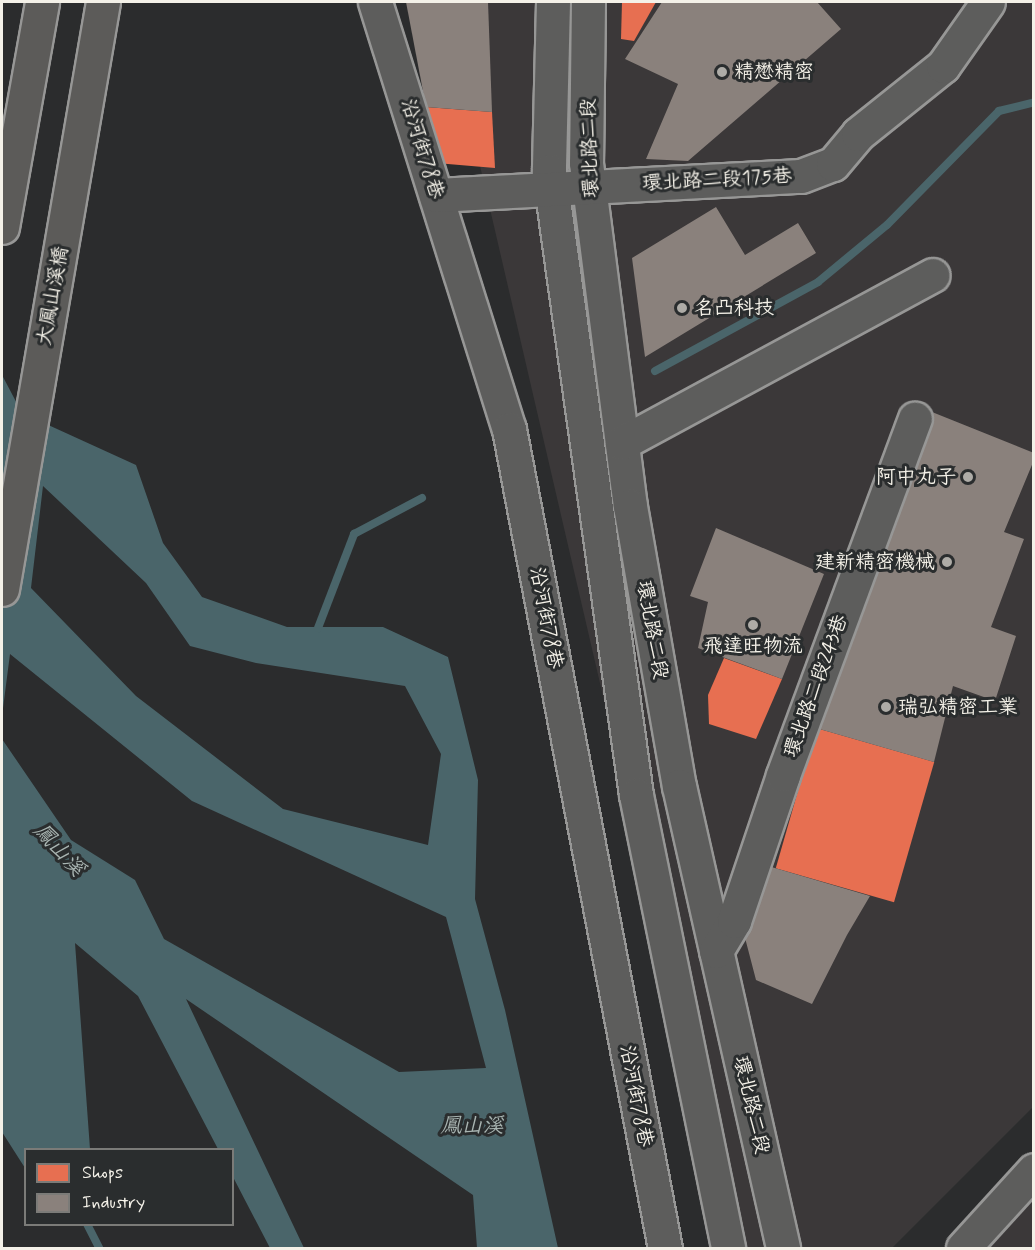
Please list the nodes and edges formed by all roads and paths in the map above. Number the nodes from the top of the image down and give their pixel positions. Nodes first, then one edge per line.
1 (42, 2) edge
2 (103, 2) edge
3 (375, 2) edge
4 (553, 2) edge
5 (588, 2) edge
6 (988, 2) edge
7 (589, 186) junction
8 (552, 190) junction
9 (436, 195) junction
10 (2, 227) edge
11 (933, 274) dead end
12 (915, 418) dead end
13 (622, 443) junction
14 (2, 589) edge
15 (716, 951) junction
16 (1034, 1170) edge
17 (665, 1248) edge
18 (728, 1248) edge
19 (783, 1248) edge
20 (963, 1248) edge

1 - 10 highway
2 - 14 highway, 大鳳山溪橋
3 - 9 street, 沿河街78巷
4 - 8 street, 環北路二段
5 - 7 street, 環北路二段
6 - 7 street, 環北路二段175巷
7 - 8 street, 環北路二段175巷
7 - 13 street, 環北路二段
8 - 9 street, 環北路二段175巷
8 - 18 street, 環北路二段
9 - 17 street, 沿河街78巷
11 - 13 street
12 - 15 street, 環北路二段243巷
13 - 15 street, 環北路二段
15 - 19 street, 環北路二段
16 - 20 street

